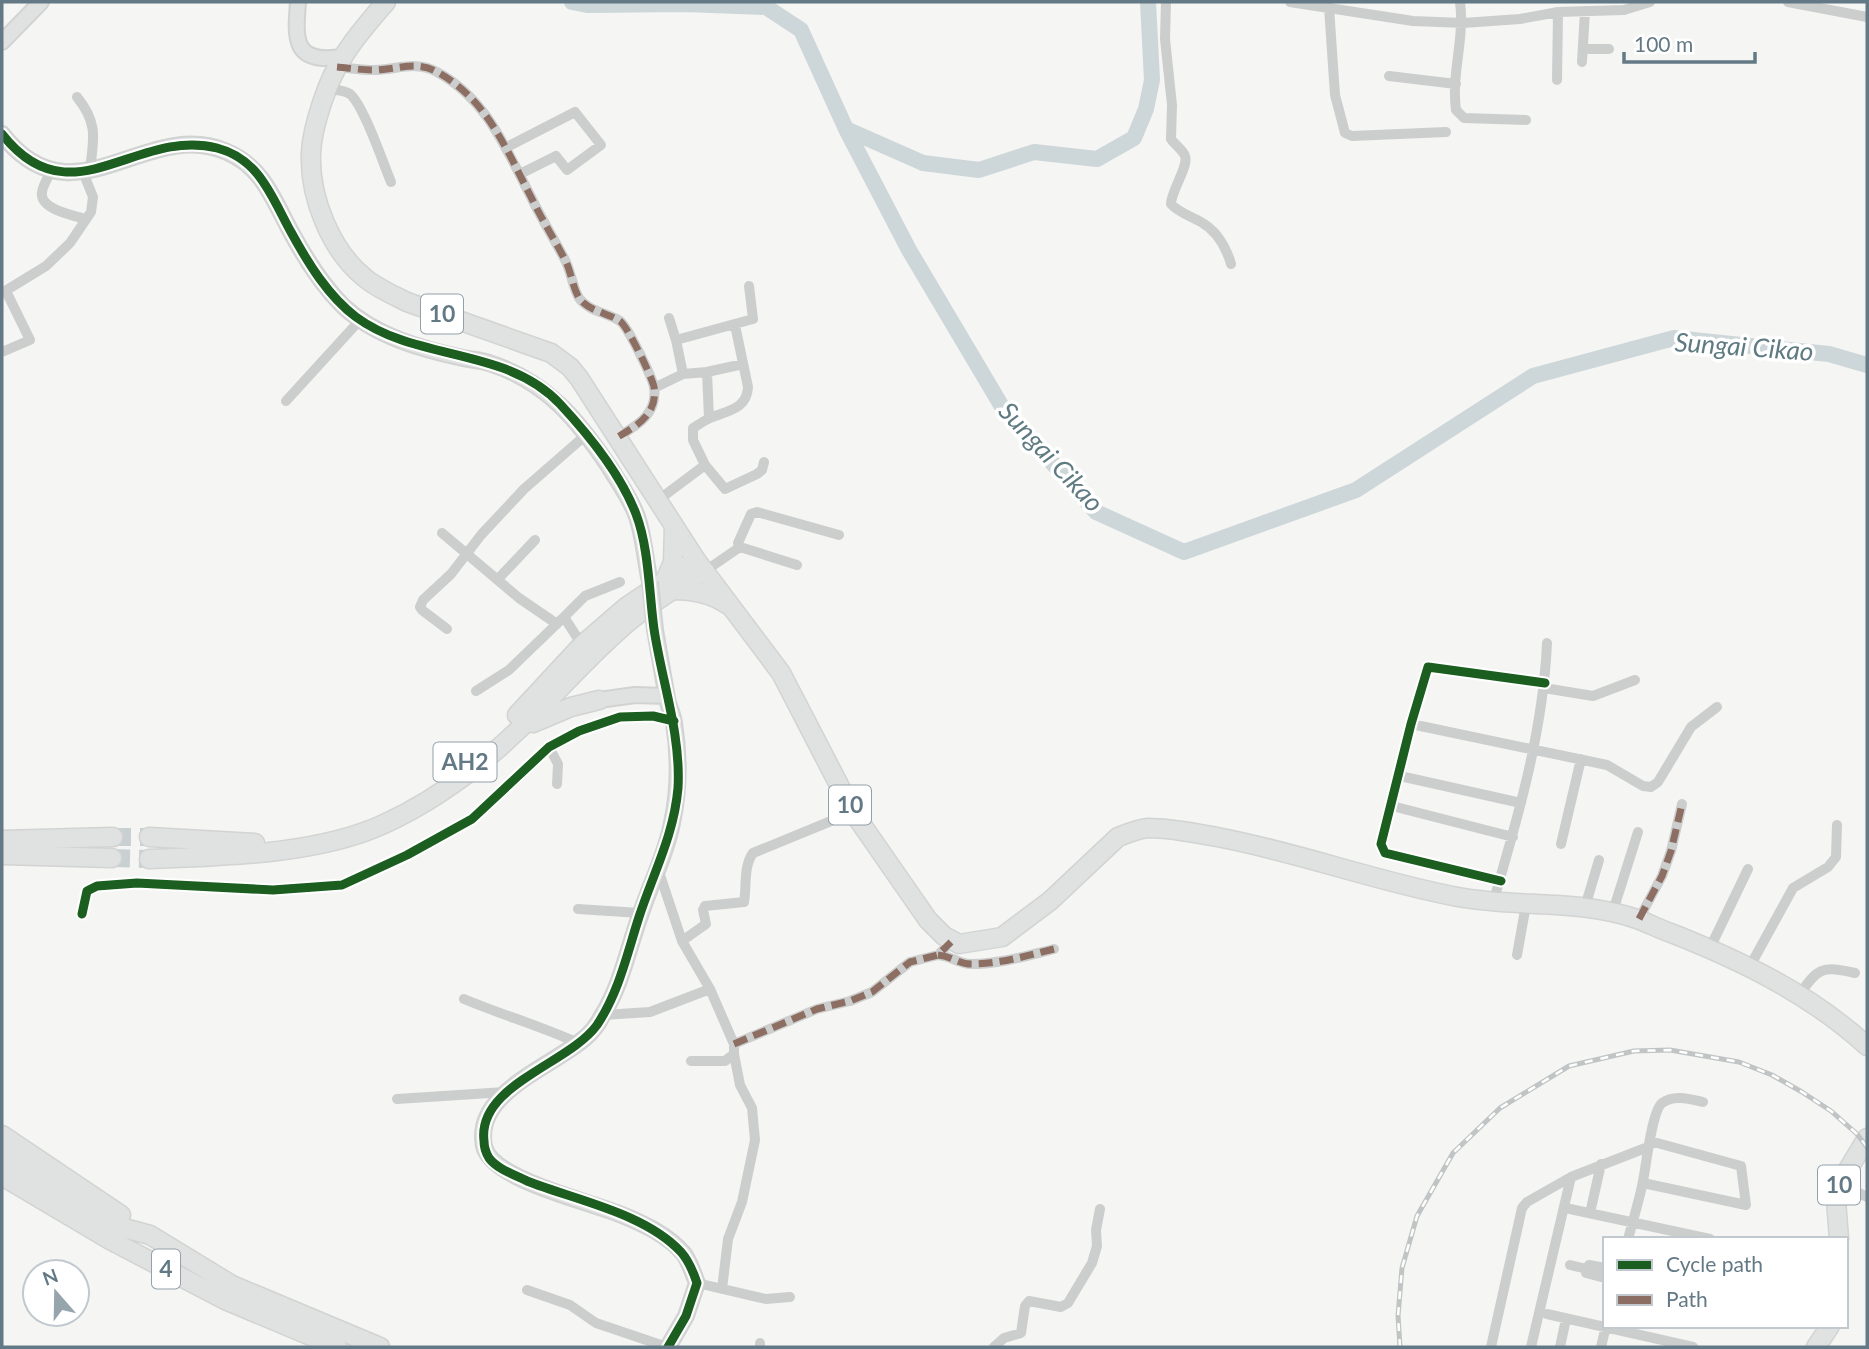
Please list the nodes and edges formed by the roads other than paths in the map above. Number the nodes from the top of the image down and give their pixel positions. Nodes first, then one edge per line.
1 (41, 2) edge
2 (298, 2) edge
3 (386, 2) edge
4 (402, 2) edge
5 (1166, 2) edge
6 (1290, 2) edge
7 (1460, 2) edge
8 (1650, 2) edge
9 (1788, 2) edge
10 (1796, 2) edge
11 (1347, 6) edge
12 (1329, 7) junction
13 (1585, 11) junction
14 (1558, 12) junction
15 (1867, 18) edge
16 (367, 23) junction
17 (1463, 23) junction
18 (2, 42) edge
19 (1583, 49) junction
20 (1609, 49) dead end
21 (1582, 62) dead end
22 (333, 70) junction
23 (1389, 76) dead end
24 (1558, 80) dead end
25 (1456, 84) junction
26 (77, 97) dead end
27 (1526, 120) dead end
28 (1446, 132) dead end
29 (2, 135) edge
30 (507, 147) junction
31 (52, 170) junction
32 (86, 171) junction
33 (520, 174) junction
34 (391, 182) dead end
35 (85, 219) junction
36 (1231, 264) dead end
37 (749, 286) dead end
38 (4, 292) edge
39 (668, 318) dead end
40 (360, 320) junction
41 (735, 325) junction
42 (676, 340) junction
43 (2, 352) edge
44 (743, 365) junction
45 (707, 372) junction
46 (683, 374) junction
47 (654, 388) junction
48 (286, 401) dead end
49 (709, 418) junction
50 (587, 434) junction
51 (616, 439) junction
52 (764, 462) dead end
53 (705, 465) junction
54 (657, 501) junction
55 (674, 527) junction
56 (442, 533) dead end
57 (839, 535) dead end
58 (535, 540) dead end
59 (740, 547) junction
60 (467, 554) junction
61 (797, 565) dead end
62 (700, 566) junction
63 (498, 579) junction
64 (620, 582) dead end
65 (662, 584) junction
66 (731, 607) junction
67 (561, 621) junction
68 (447, 629) dead end
69 (1546, 643) dead end
70 (586, 652) junction
71 (1635, 680) dead end
72 (1545, 685) junction
73 (476, 691) dead end
74 (666, 696) junction
75 (599, 700) junction
76 (1717, 707) dead end
77 (674, 721) junction
78 (1411, 724) junction
79 (513, 735) junction
80 (549, 747) junction
81 (1534, 749) junction
82 (1581, 759) junction
83 (1400, 776) junction
84 (557, 784) dead end
85 (1521, 803) junction
86 (1682, 804) dead end
87 (1392, 806) junction
88 (853, 812) junction
89 (1837, 825) dead end
90 (1638, 832) dead end
91 (113, 837) tunnel mouth
92 (149, 837) tunnel mouth
93 (1513, 837) junction
94 (2, 840) edge
95 (1560, 844) dead end
96 (6, 856) edge
97 (112, 858) tunnel mouth
98 (149, 859) tunnel mouth
99 (1600, 859) dead end
100 (658, 868) junction
101 (1748, 869) dead end
102 (1501, 881) junction
103 (1493, 903) junction
104 (1526, 905) junction
105 (1585, 907) junction
106 (578, 909) dead end
107 (1613, 911) junction
108 (82, 914) dead end
109 (640, 914) junction
110 (1639, 919) junction
111 (682, 941) junction
112 (951, 942) junction
113 (1710, 948) junction
114 (1054, 949) dead end
115 (1517, 955) dead end
116 (939, 956) junction
117 (1749, 968) junction
118 (1855, 973) dead end
119 (709, 989) junction
120 (1800, 994) junction
121 (464, 999) dead end
122 (603, 1014) junction
123 (578, 1043) junction
124 (1867, 1046) edge
125 (734, 1049) junction
126 (691, 1061) dead end
127 (505, 1092) junction
128 (397, 1098) dead end
129 (1703, 1102) dead end
130 (2, 1135) edge
131 (1867, 1138) edge
132 (1649, 1144) junction
133 (2, 1157) edge
134 (1601, 1164) junction
135 (2, 1176) edge
136 (1571, 1177) junction
137 (1643, 1183) junction
138 (1840, 1183) junction
139 (1867, 1197) edge
140 (1100, 1209) dead end
141 (1570, 1209) dead end
142 (1590, 1213) junction
143 (1633, 1222) junction
144 (150, 1235) junction
145 (1629, 1237) edge
146 (1701, 1237) edge
147 (1839, 1237) edge
148 (1570, 1265) dead end
149 (1603, 1268) edge
150 (1587, 1269) junction
151 (1603, 1277) edge
152 (697, 1283) junction
153 (722, 1289) junction
154 (527, 1290) dead end
155 (790, 1297) dead end
156 (1547, 1314) dead end
157 (1566, 1320) junction
158 (1603, 1326) edge
159 (1606, 1328) edge
160 (1609, 1328) edge
161 (1825, 1328) edge
162 (1650, 1343) edge
163 (337, 1347) edge
164 (380, 1347) edge
165 (668, 1347) edge
166 (994, 1347) edge
167 (1492, 1347) edge
168 (1531, 1347) edge
169 (1560, 1347) edge
170 (1601, 1347) edge
171 (1692, 1347) edge
172 (1816, 1347) edge

1 - 18 street
2 - 22 street
3 - 16 highway, 10
4 - 16 highway, 10
5 - 36 street
6 - 12 street
7 - 17 street
8 - 13 street
9 - 10 street
10 - 15 street
11 - 12 street
11 - 17 street
12 - 28 street
13 - 14 street
13 - 19 street
14 - 17 street
14 - 24 street
16 - 22 highway, 10
17 - 25 street
19 - 20 street
19 - 21 street
22 - 30 street
22 - 34 street
22 - 51 highway, 10
23 - 25 street
25 - 27 street
26 - 32 street
29 - 31 street
30 - 33 street
30 - 33 street
31 - 32 street
31 - 35 street
32 - 35 street
32 - 40 street
33 - 47 street
35 - 38 street
37 - 41 street
38 - 43 street
39 - 42 street
40 - 48 street
40 - 50 street
41 - 42 street
41 - 44 street
42 - 46 street
44 - 45 street
44 - 49 street
45 - 46 street
45 - 49 street
46 - 47 street
47 - 51 street
49 - 53 street
50 - 60 street
50 - 65 street
51 - 54 highway, 10
52 - 53 street
53 - 54 street
54 - 55 highway, 10
55 - 62 highway, 10
55 - 65 highway
56 - 60 street
57 - 59 street
58 - 63 street
59 - 61 street
59 - 62 street
60 - 63 street
60 - 68 street
62 - 65 highway, AH2
62 - 66 highway, 10
63 - 67 street
64 - 67 street
65 - 66 highway
65 - 70 highway, AH2
65 - 74 street, bridge
66 - 88 highway, 10
67 - 70 street
67 - 73 street
69 - 72 street
70 - 75 highway
70 - 79 highway
70 - 92 highway, AH2
71 - 72 street
72 - 78 street
72 - 81 street
74 - 75 street
74 - 77 street
75 - 79 highway
76 - 82 street
77 - 80 street
77 - 100 street
78 - 81 street
78 - 83 street
79 - 98 highway
80 - 84 street
80 - 108 street
81 - 82 street
81 - 85 street
82 - 95 street
83 - 85 street
83 - 87 street
85 - 93 street
86 - 110 street
87 - 93 street
87 - 102 street
88 - 111 street
88 - 112 highway, 10
89 - 117 street
90 - 107 street
91 - 94 highway
93 - 102 street
96 - 97 highway
99 - 105 street
100 - 109 street
100 - 111 street
101 - 113 street
102 - 103 street
103 - 104 highway
103 - 112 highway
104 - 105 highway
104 - 115 street
105 - 107 highway
106 - 109 street
107 - 110 highway
109 - 122 street
110 - 113 highway
111 - 119 street
112 - 116 street
113 - 117 highway
114 - 116 street
116 - 125 street
117 - 120 highway
118 - 120 street
119 - 122 street
119 - 125 street
120 - 124 highway
121 - 123 street
122 - 123 street
123 - 127 street
125 - 126 street
125 - 153 street
127 - 128 street
127 - 152 street
129 - 132 street
130 - 144 highway
131 - 138 highway, 10
132 - 134 street
132 - 137 street
132 - 137 street
133 - 144 highway, 4
134 - 136 street
134 - 142 street
135 - 163 highway, 4
136 - 167 street
136 - 168 street
137 - 143 street
138 - 139 street
138 - 147 highway, 10
140 - 166 street
141 - 142 street
142 - 143 street
143 - 145 street
143 - 146 street
144 - 164 highway, 4
148 - 150 street
149 - 150 street
150 - 151 street
152 - 153 street
152 - 165 street
153 - 155 street
154 - 165 street
156 - 157 street
157 - 158 street
157 - 169 street
159 - 170 street
160 - 162 street
161 - 172 highway
162 - 171 street

